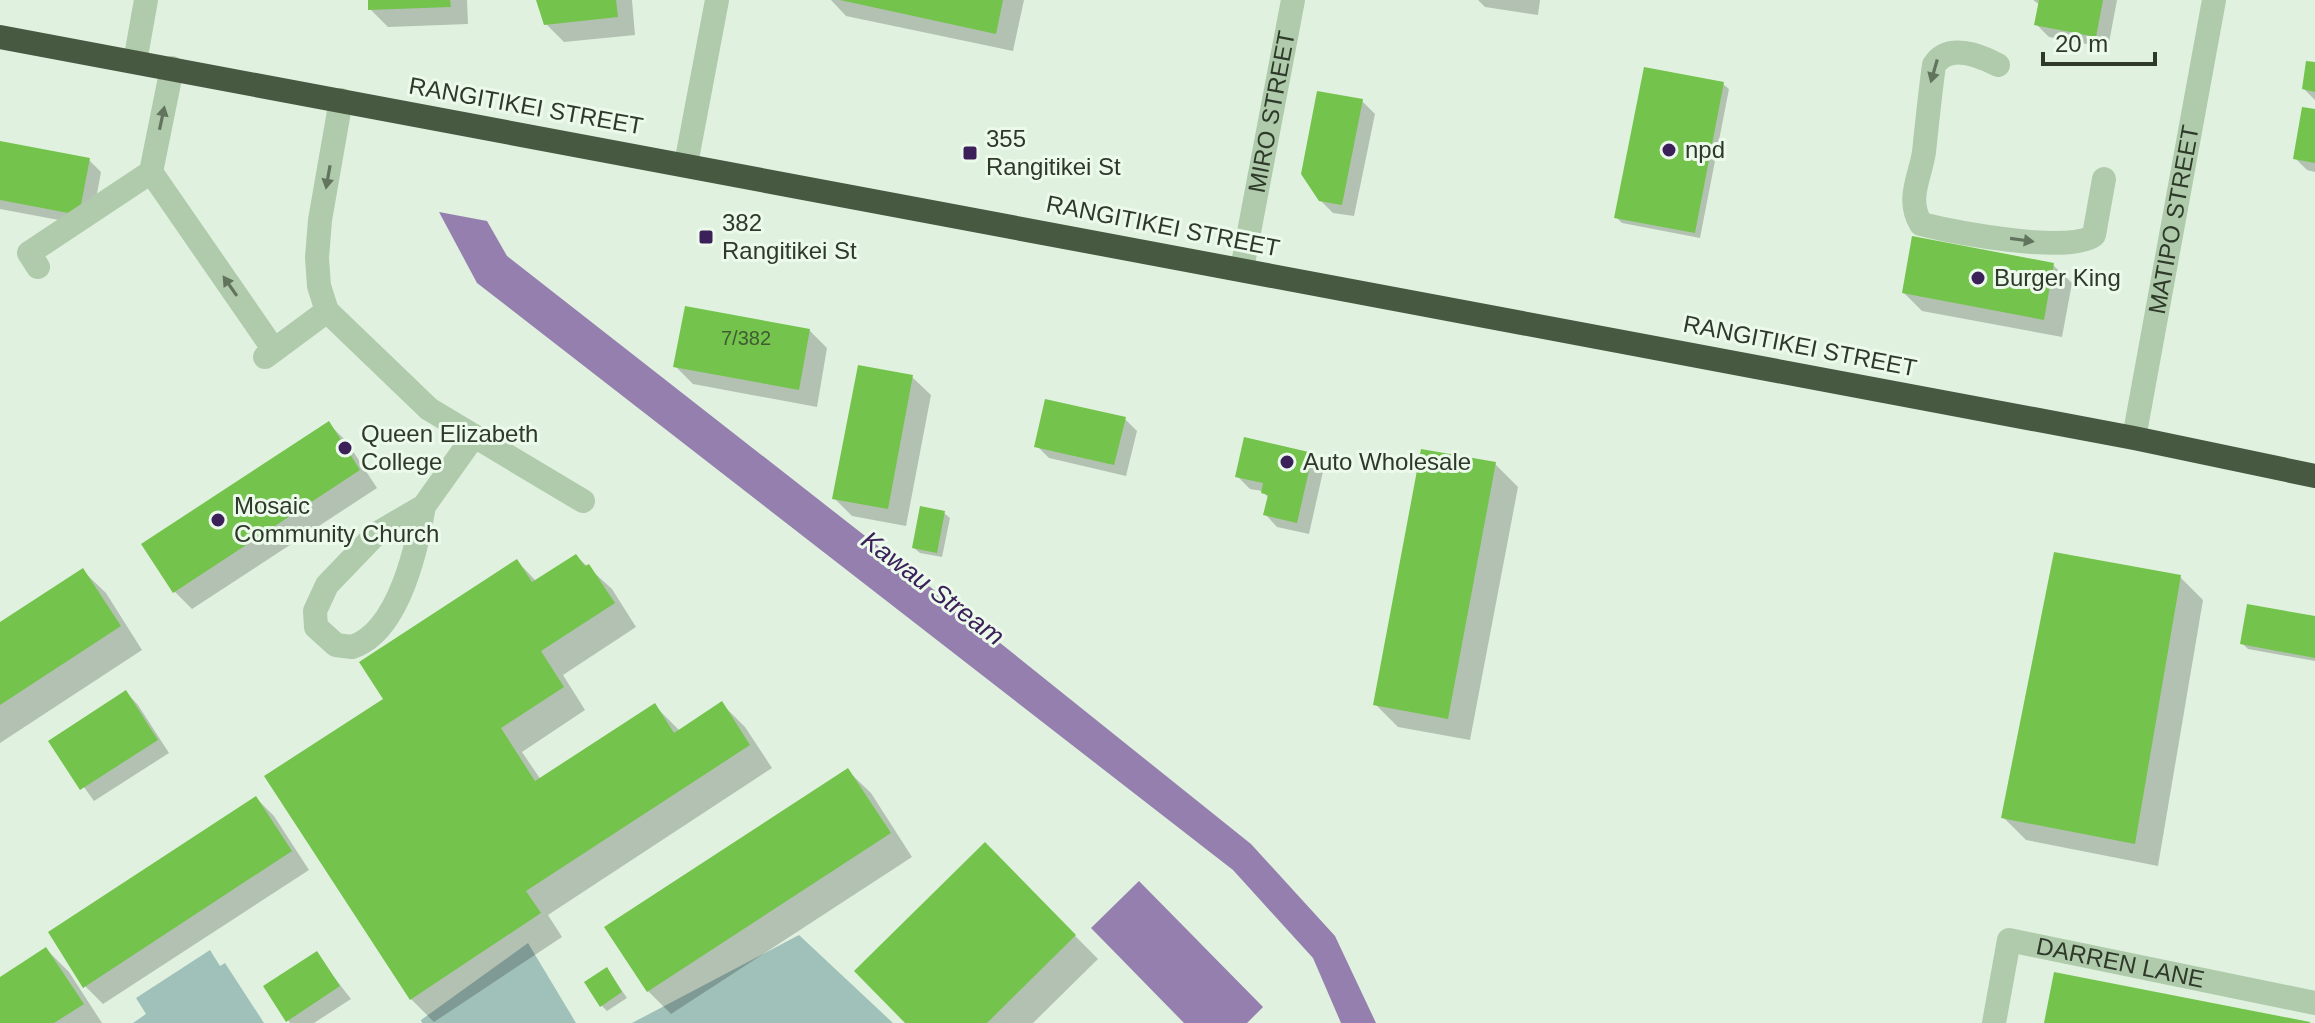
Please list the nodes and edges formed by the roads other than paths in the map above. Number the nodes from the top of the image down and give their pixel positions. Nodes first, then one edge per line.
1 (146, 0) edge
2 (717, 0) edge
3 (1293, 0) edge
4 (2214, 0) edge
5 (0, 37) edge
6 (135, 62) junction
7 (1998, 65) dead end
8 (172, 68) junction
9 (341, 100) junction
10 (686, 164) junction
11 (151, 172) junction
12 (2104, 179) dead end
13 (38, 267) dead end
14 (1242, 269) junction
15 (327, 311) junction
16 (474, 436) junction
17 (2134, 438) junction
18 (2315, 476) edge
19 (583, 501) dead end
20 (424, 506) junction
21 (2315, 1003) edge
22 (1994, 1023) edge

1 - 6 street
2 - 10 street
3 - 14 street, MIRO STREET
4 - 17 street, MATIPO STREET
5 - 6 highway, RANGITIKEI STREET
6 - 8 highway, RANGITIKEI STREET
7 -> 12 street
8 - 9 highway, RANGITIKEI STREET
11 -> 8 street
9 - 10 highway, RANGITIKEI STREET
9 -> 15 street
10 - 14 highway, RANGITIKEI STREET
11 - 13 street
15 -> 11 street
14 - 17 highway, RANGITIKEI STREET
15 - 16 street
16 - 19 street
16 - 20 street
17 - 18 highway, RANGITIKEI STREET
20 - 20 street
21 - 22 street, DARREN LANE

